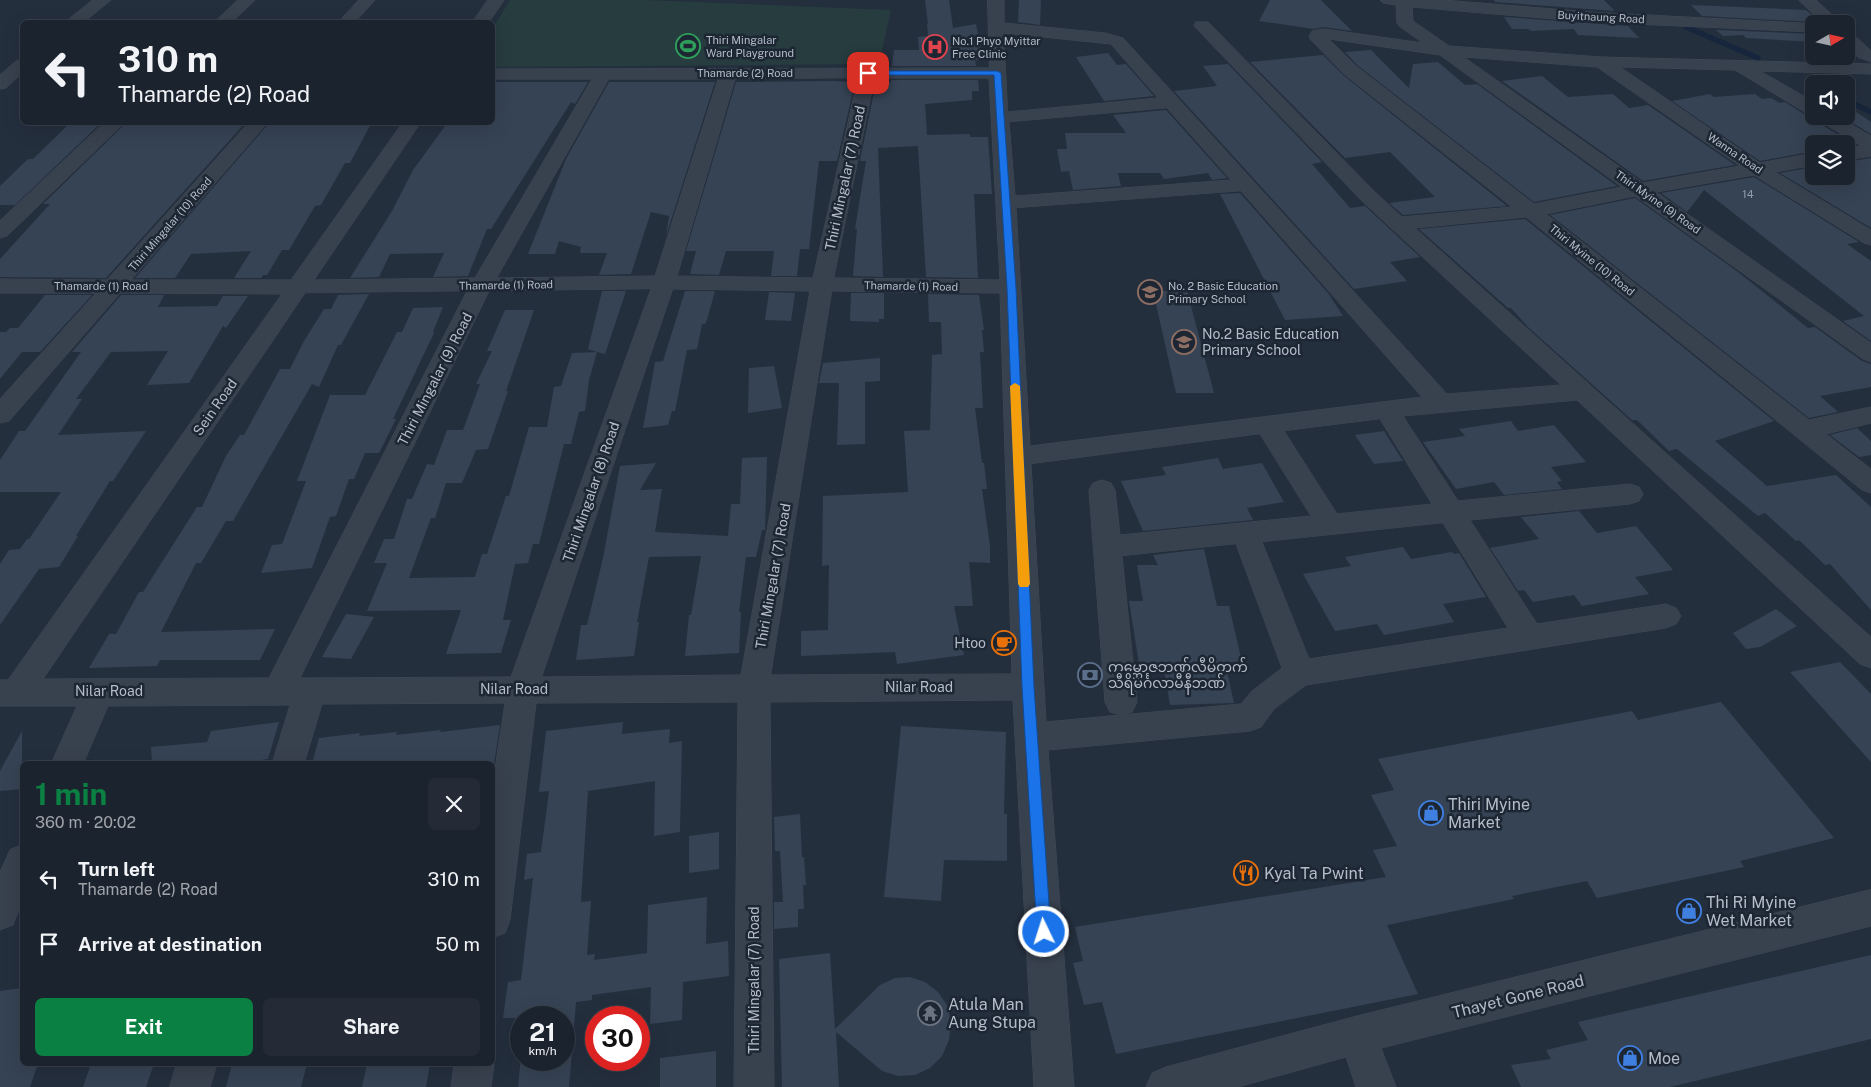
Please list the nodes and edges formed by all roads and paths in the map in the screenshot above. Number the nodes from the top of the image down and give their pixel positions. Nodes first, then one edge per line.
1 (103, 0) edge
2 (247, 0) edge
3 (367, 0) edge
4 (496, 0) edge
5 (996, 0) edge
6 (1807, 0) edge
7 (1399, 1) edge
8 (1824, 15) edge
9 (78, 20) edge
10 (225, 20) edge
11 (349, 20) edge
12 (482, 20) edge
13 (1202, 25) dead end
14 (996, 27) junction
15 (1805, 27) edge
16 (1855, 29) edge
17 (1863, 29) dead end
18 (1855, 45) edge
19 (1444, 51) junction
20 (1871, 57) edge
21 (1602, 62) junction
22 (1739, 67) junction
23 (1871, 69) edge
24 (728, 73) junction
25 (868, 73) junction
26 (997, 73) junction
27 (495, 74) edge
28 (603, 74) junction
29 (1170, 102) junction
30 (1805, 105) edge
31 (1000, 118) junction
32 (113, 125) edge
33 (256, 125) edge
34 (410, 125) edge
35 (1839, 125) edge
36 (1871, 144) edge
37 (1871, 150) edge
38 (1855, 153) edge
39 (1805, 160) edge
40 (1757, 168) junction
41 (1246, 185) junction
42 (1640, 190) junction
43 (1006, 203) junction
44 (1530, 211) junction
45 (1398, 223) junction
46 (0, 232) edge
47 (1871, 239) edge
48 (664, 282) junction
49 (116, 285) junction
50 (822, 285) junction
51 (0, 286) edge
52 (481, 286) junction
53 (298, 287) junction
54 (1011, 288) junction
55 (1871, 354) edge
56 (1581, 392) junction
57 (1436, 403) junction
58 (1386, 409) junction
59 (0, 415) edge
60 (1871, 415) edge
61 (1267, 425) junction
62 (1805, 430) junction
63 (1018, 457) junction
64 (1871, 482) edge
65 (1102, 490) dead end
66 (1630, 494) dead end
67 (1450, 512) junction
68 (1330, 525) junction
69 (1245, 533) junction
70 (1107, 547) junction
71 (1666, 616) dead end
72 (1530, 637) junction
73 (1871, 655) edge
74 (1299, 673) junction
75 (1028, 687) junction
76 (754, 688) junction
77 (522, 689) junction
78 (310, 690) junction
79 (99, 691) junction
80 (278, 691) junction
81 (8, 692) edge
82 (1121, 702) dead end
83 (1031, 738) junction
84 (67, 761) edge
85 (289, 761) edge
86 (20, 867) edge
87 (495, 897) edge
88 (1871, 908) edge
89 (0, 912) edge
90 (1357, 1035) junction
91 (196, 1066) edge
92 (474, 1066) edge
93 (190, 1087) edge
94 (471, 1087) edge
95 (754, 1087) edge
96 (1054, 1087) edge
97 (1166, 1087) edge
98 (1376, 1087) edge

1 - 9 street
2 - 10 street
3 - 11 street
4 - 12 street
5 - 14 street
6 - 8 street
7 - 15 street, Buyitnaung Road
7 - 19 street, Thiri Myine (9) Road
13 - 45 street
14 - 26 street
14 - 29 street
16 - 17 street
18 - 20 street
19 - 21 street
19 - 42 street, Thiri Myine (9) Road
19 - 44 street, Thiri Myine (10) Road
21 - 22 street
21 - 40 street, Wanna Road
22 - 23 street
22 - 30 street
24 - 25 street, Thamarde (2) Road
24 - 28 street, Thamarde (2) Road
24 - 48 street, Thiri Mingalar (8) Road
25 - 26 street, Thamarde (2) Road
25 - 50 street, Thiri Mingalar (7) Road
26 - 31 street
27 - 28 street, Thamarde (2) Road
28 - 52 street, Thiri Mingalar (9) Road
29 - 31 street
29 - 41 street
31 - 43 street
32 - 46 street
33 - 49 street, Thiri Mingalar (10) Road
34 - 53 street, Sein Road
35 - 36 street
37 - 38 street
39 - 40 street
40 - 42 street
40 - 47 street, Wanna Road
41 - 43 street
41 - 57 street
42 - 44 street
42 - 55 street, Thiri Myine (9) Road
43 - 54 street
44 - 45 street
44 - 62 street, Thiri Myine (10) Road
45 - 56 street
48 - 50 street, Thamarde (1) Road
48 - 52 street, Thamarde (1) Road
48 - 77 street, Thiri Mingalar (8) Road
49 - 51 street, Thamarde (1) Road
49 - 53 street, Thamarde (1) Road
49 - 59 street, Thiri Mingalar (10) Road
50 - 54 street, Thamarde (1) Road
50 - 76 street, Thiri Mingalar (7) Road
52 - 53 street, Thamarde (1) Road
52 - 80 street, Thiri Mingalar (9) Road
53 - 81 street, Sein Road
54 - 63 street
56 - 57 street
56 - 73 street
57 - 58 street
58 - 61 street
58 - 67 street
60 - 62 street
61 - 63 street
61 - 68 street
62 - 64 street, Thiri Myine (10) Road
63 - 75 street
65 - 70 street
66 - 67 street
67 - 68 street
67 - 72 street
68 - 69 street
69 - 70 street
69 - 74 street
70 - 82 street
71 - 72 street
72 - 74 street
74 - 83 street
75 - 76 street, Nilar Road
75 - 83 street
76 - 77 street, Nilar Road
76 - 95 street, Thiri Mingalar (7) Road
77 - 78 street, Nilar Road
77 - 87 street, Thiri Mingalar (8) Road
78 - 80 street, Nilar Road
78 - 85 street
79 - 80 street, Nilar Road
79 - 81 street, Nilar Road
79 - 84 street
83 - 96 street
86 - 89 street
88 - 90 street, Thayet Gone Road
90 - 97 street, Thayet Gone Road
90 - 98 street
91 - 93 street
92 - 94 street

